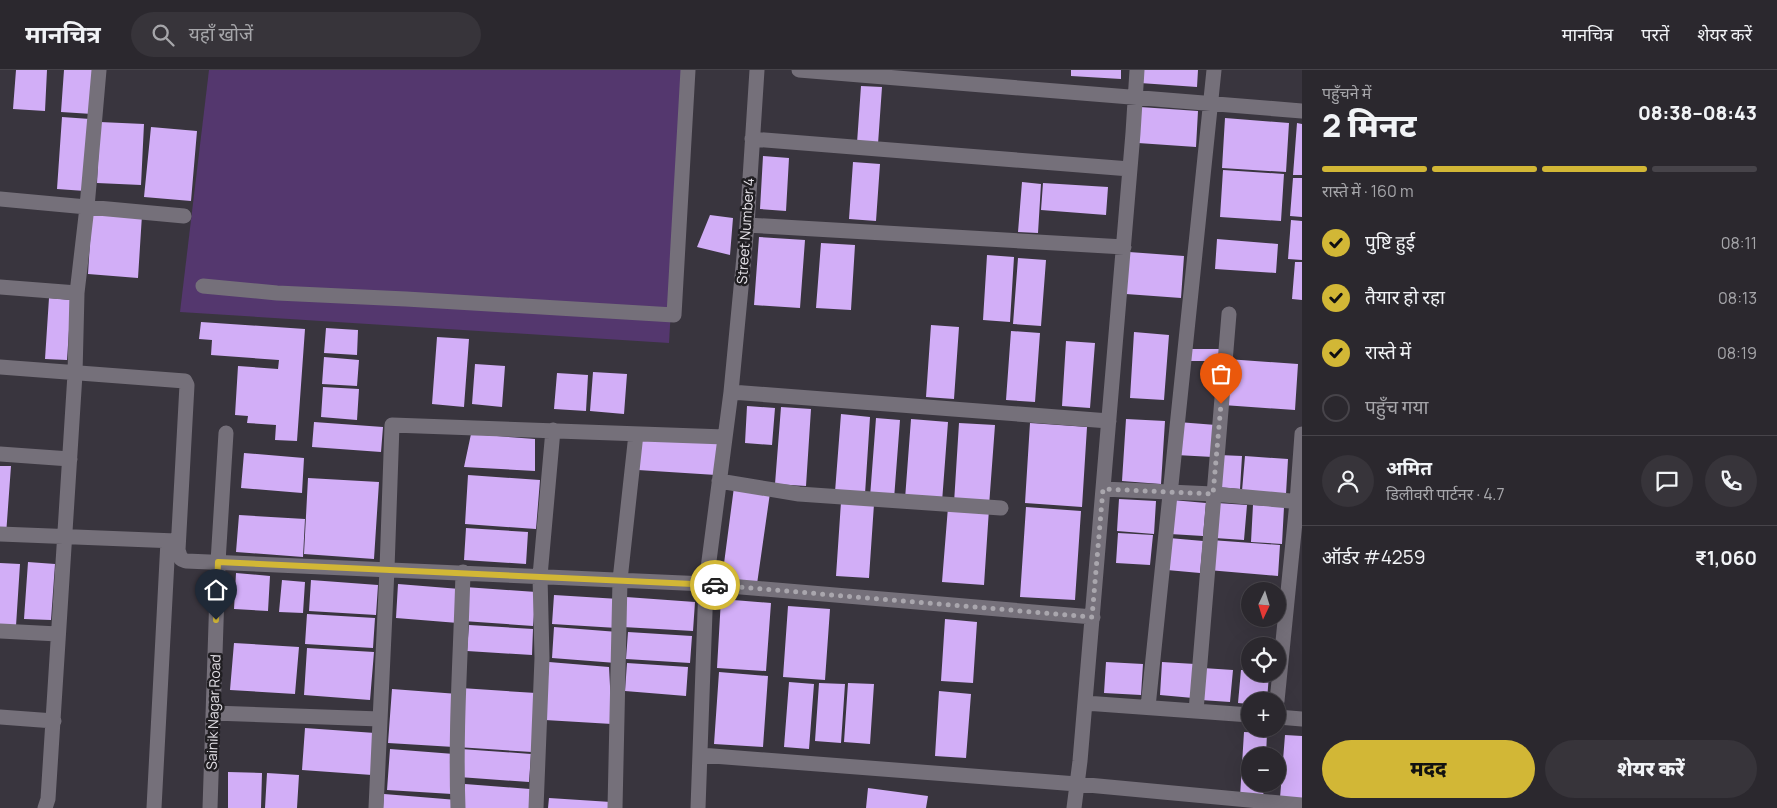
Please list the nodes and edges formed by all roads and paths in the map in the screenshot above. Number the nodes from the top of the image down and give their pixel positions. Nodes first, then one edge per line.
1 (99, 70) edge
2 (688, 70) edge
3 (757, 70) edge
4 (799, 70) edge
5 (1137, 70) edge
6 (1214, 70) edge
7 (1136, 97) junction
8 (1210, 103) junction
9 (1302, 111) edge
10 (752, 139) junction
11 (1130, 169) junction
12 (0, 199) edge
13 (87, 207) junction
14 (184, 216) dead end
15 (747, 225) junction
16 (1124, 247) junction
17 (203, 286) dead end
18 (0, 287) edge
19 (77, 293) junction
20 (1229, 314) dead end
21 (0, 368) edge
22 (75, 374) junction
23 (731, 392) junction
24 (1109, 420) junction
25 (553, 430) junction
26 (226, 433) dead end
27 (636, 434) junction
28 (1302, 434) edge
29 (725, 437) junction
30 (1302, 441) edge
31 (0, 454) edge
32 (70, 459) junction
33 (719, 481) junction
34 (1103, 489) junction
35 (1169, 492) junction
36 (1213, 494) junction
37 (1300, 502) edge
38 (1001, 508) dead end
39 (0, 534) edge
40 (65, 538) junction
41 (173, 541) junction
42 (218, 562) junction
43 (387, 569) junction
44 (463, 572) junction
45 (540, 576) junction
46 (620, 580) junction
47 (706, 584) junction
48 (1092, 617) junction
49 (0, 631) edge
50 (58, 634) junction
51 (1279, 692) edge
52 (1085, 703) junction
53 (1148, 708) junction
54 (1196, 711) junction
55 (213, 713) junction
56 (1241, 714) edge
57 (0, 716) edge
58 (1286, 718) edge
59 (380, 719) junction
60 (1302, 719) edge
61 (54, 721) junction
62 (700, 755) junction
63 (1077, 784) junction
64 (1302, 805) edge
65 (45, 808) edge
66 (154, 808) edge
67 (210, 808) edge
68 (376, 808) edge
69 (458, 808) edge
70 (536, 808) edge
71 (615, 808) edge
72 (698, 808) edge
73 (1074, 808) edge

1 - 13 street
2 - 17 street
3 - 10 street, Street Number 4
4 - 7 street
5 - 7 street
6 - 8 street
7 - 8 street
7 - 11 street
8 - 9 street
8 - 35 street
10 - 11 street
10 - 15 street, Street Number 4
11 - 16 street
12 - 13 street
13 - 14 street
13 - 19 street
15 - 16 street
15 - 23 street, Street Number 4
16 - 24 street
18 - 19 street
19 - 22 street
20 - 36 street
21 - 22 street
22 - 32 street
22 - 41 street
23 - 24 street
23 - 29 street, Street Number 4
24 - 34 street
25 - 27 street
25 - 43 street
25 - 45 street
26 - 42 street, Sainik Nagar Road
27 - 29 street
27 - 46 street
28 - 30 street
29 - 33 street, Street Number 4
30 - 37 street
31 - 32 street
32 - 40 street
33 - 38 street
33 - 47 street, Street Number 4
34 - 35 street
34 - 48 street
35 - 36 street
35 - 53 street
36 - 37 street
36 - 54 street
37 - 51 street
39 - 40 street
40 - 41 street
40 - 50 street
41 - 42 street
41 - 66 street
42 - 43 street
42 - 55 street, Sainik Nagar Road
43 - 44 street
43 - 59 street
44 - 45 street
44 - 69 street
45 - 46 street
45 - 70 street
46 - 47 street
46 - 71 street
47 - 48 street
47 - 62 street, Street Number 4
48 - 52 street
49 - 50 street
50 - 61 street
52 - 53 street
52 - 63 street
53 - 54 street
54 - 56 street
55 - 59 street
55 - 67 street, Sainik Nagar Road
57 - 61 street
58 - 60 street
59 - 68 street
61 - 65 street
62 - 63 street
62 - 72 street, Street Number 4
63 - 64 street
63 - 73 street

